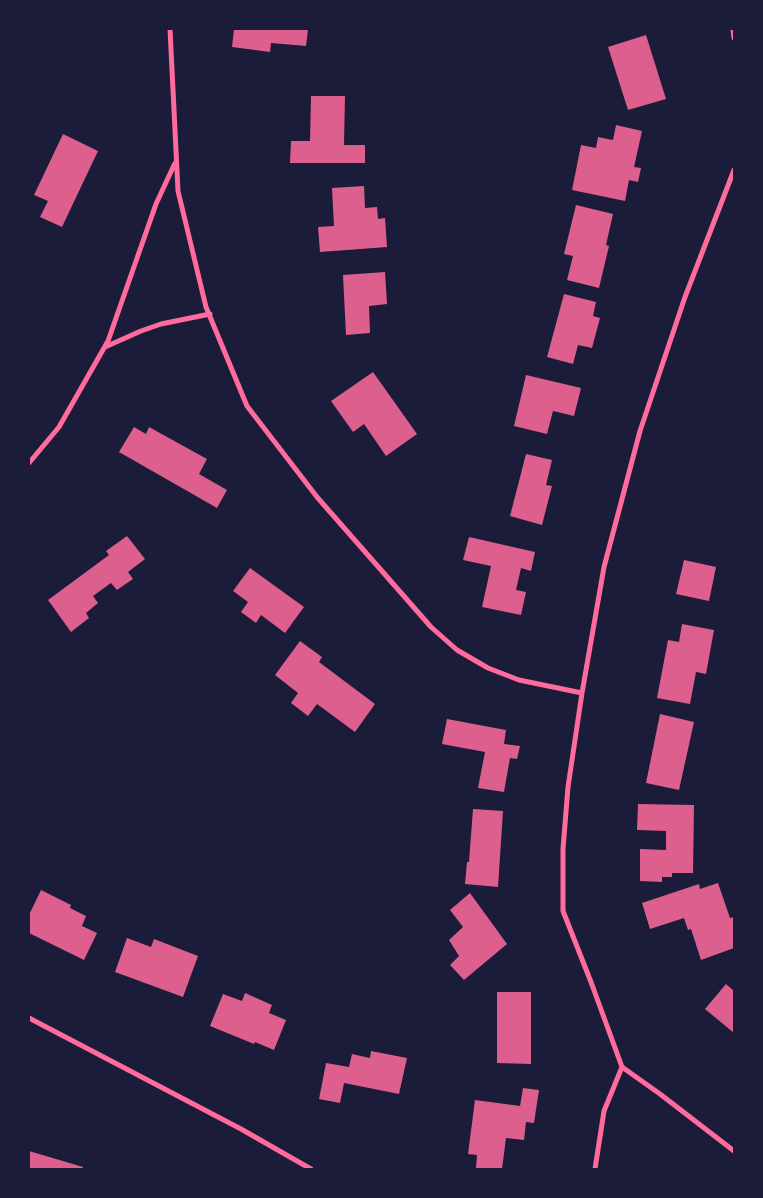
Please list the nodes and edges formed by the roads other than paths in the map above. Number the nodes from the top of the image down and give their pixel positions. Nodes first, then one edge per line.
1 (170, 29) edge
2 (733, 29) edge
3 (734, 38) edge
4 (176, 160) junction
5 (734, 170) edge
6 (210, 314) junction
7 (104, 348) junction
8 (29, 464) edge
9 (582, 693) junction
10 (29, 1018) edge
11 (622, 1067) junction
12 (734, 1152) edge
13 (311, 1169) edge
14 (595, 1169) edge

1 - 4 street
2 - 3 street
4 - 6 street
4 - 7 street
5 - 9 street
6 - 7 street
6 - 9 street
7 - 8 street
9 - 11 street
10 - 13 street
11 - 12 street
11 - 14 street

